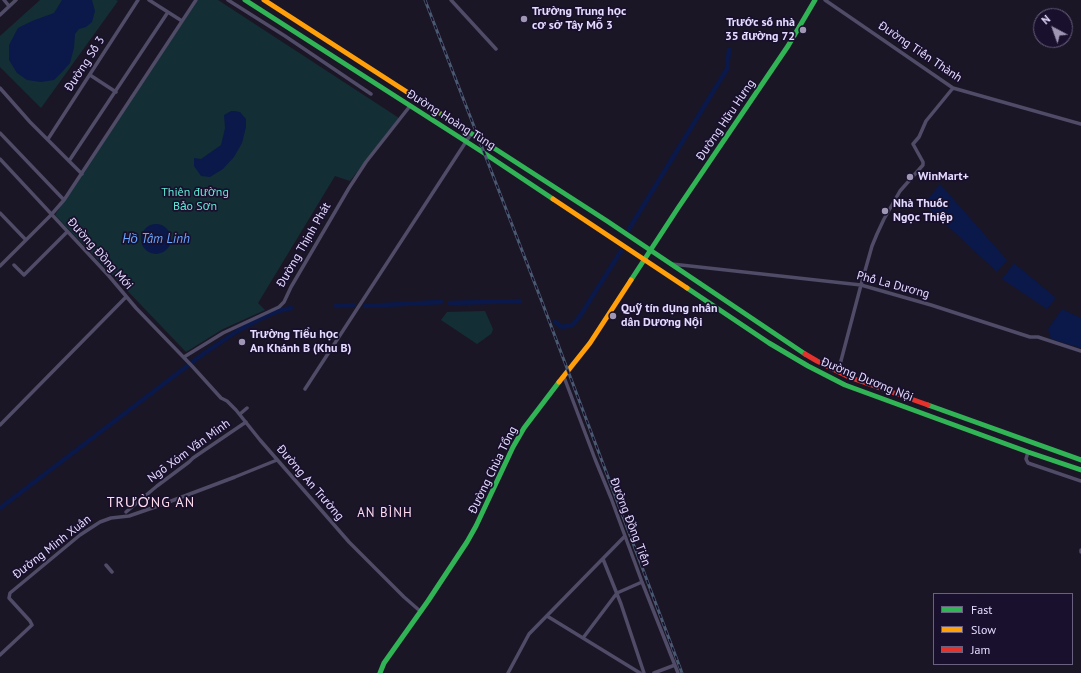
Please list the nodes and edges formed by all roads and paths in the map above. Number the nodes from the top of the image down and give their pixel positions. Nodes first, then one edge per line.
1 (4, 0) edge
2 (16, 0) edge
3 (138, 0) edge
4 (149, 0) edge
5 (196, 0) edge
6 (228, 0) edge
7 (245, 0) edge
8 (264, 0) edge
9 (451, 0) edge
10 (815, 0) edge
11 (825, 0) edge
12 (9, 6) junction
13 (168, 12) junction
14 (0, 15) edge
15 (182, 21) junction
16 (308, 28) junction
17 (292, 30) junction
18 (302, 37) junction
19 (288, 38) junction
20 (496, 49) dead end
21 (90, 74) junction
22 (381, 75) junction
23 (375, 84) junction
24 (953, 88) junction
25 (1, 91) edge
26 (116, 92) junction
27 (371, 94) dead end
28 (410, 106) junction
29 (1081, 124) edge
30 (0, 133) edge
31 (471, 134) junction
32 (48, 139) junction
33 (466, 141) junction
34 (0, 160) edge
35 (69, 161) junction
36 (82, 174) junction
37 (64, 200) junction
38 (0, 213) edge
39 (51, 215) junction
40 (67, 232) junction
41 (26, 240) junction
42 (650, 250) junction
43 (0, 259) edge
44 (644, 260) junction
45 (3, 263) junction
46 (669, 263) junction
47 (14, 265) dead end
48 (0, 266) edge
49 (861, 285) junction
50 (126, 297) junction
51 (1081, 351) edge
52 (185, 359) junction
53 (191, 364) joint
54 (838, 372) junction
55 (564, 377) junction
56 (836, 381) junction
57 (305, 390) dead end
58 (247, 408) dead end
59 (240, 414) junction
60 (246, 422) junction
61 (0, 426) edge
62 (1028, 452) junction
63 (277, 460) junction
64 (1081, 460) edge
65 (1081, 470) edge
66 (1081, 481) edge
67 (126, 512) dead end
68 (624, 537) junction
69 (603, 559) junction
70 (106, 565) dead end
71 (111, 571) dead end
72 (642, 582) junction
73 (617, 593) junction
74 (420, 611) junction
75 (547, 616) junction
76 (583, 638) junction
77 (0, 655) edge
78 (675, 665) junction
79 (380, 673) edge
80 (508, 673) edge
81 (640, 673) edge
82 (644, 673) edge
83 (654, 673) edge
84 (678, 673) edge

1 - 12 street
2 - 12 street
3 - 21 street, Đường Số 3
4 - 13 street
5 - 15 street
6 - 19 street
7 - 17 main road, Đường Hoàng Tùng
8 - 16 main road, Đường Hoàng Tùng
9 - 20 street
10 - 42 main road, Đường Hữu Hưng
11 - 24 street, Đường Tiến Thành
12 - 14 street
13 - 15 street
13 - 26 street
15 - 36 street
16 - 18 main road
16 - 22 main road, Đường Hoàng Tùng
17 - 18 main road, Đường Hoàng Tùng
17 - 19 street
18 - 23 main road, Đường Hoàng Tùng
19 - 27 street
21 - 26 street
21 - 32 street, Đường Số 3
22 - 23 main road
22 - 31 main road, Đường Hoàng Tùng
23 - 28 main road, Đường Hoàng Tùng
24 - 29 street, Đường Tiến Thành
24 - 49 street
25 - 32 street
26 - 35 street
28 - 33 main road, Đường Hoàng Tùng
28 - 52 street, Đường Thịnh Phát
30 - 37 street
31 - 33 street
31 - 42 main road, Đường Hoàng Tùng
32 - 35 street
33 - 44 main road, Đường Hoàng Tùng
33 - 57 street
34 - 39 street, Đường Đồng Mới
35 - 36 street
36 - 37 street
37 - 39 street
38 - 41 street
39 - 40 street, Đường Đồng Mới
39 - 41 street
40 - 47 street
40 - 50 street, Đường Đồng Mới
41 - 45 street
42 - 44 main road, Đường Hữu Hưng
42 - 46 main road, Đường Dương Nội
43 - 45 street
44 - 55 main road, Đường Chùa Tổng
44 - 56 main road, Đường Dương Nội
45 - 48 street
46 - 49 street, Phố La Dương
46 - 54 main road, Đường Dương Nội
49 - 51 street, Phố La Dương
49 - 54 street
50 - 52 street, Đường Đồng Mới
50 - 61 street
52 - 53 street, Đường Đồng Mới
53 - 59 street, Đường An Trường
54 - 56 main road
54 - 64 main road, Đường Dương Nội
55 - 68 street, Đường Đồng Tiến
55 - 74 main road, Đường Chùa Tổng
56 - 62 main road, Đường Dương Nội
58 - 59 street
59 - 60 street, Đường An Trường
60 - 63 street, Đường An Trường
60 - 67 street, Ngõ Xóm Văn Minh
62 - 65 main road, Đường Dương Nội
62 - 66 street
63 - 74 street, Đường An Trường
63 - 77 street, Đường Minh Xuân
68 - 69 street
68 - 72 street, Đường Đồng Tiến
69 - 73 street
69 - 75 street
70 - 71 street
72 - 73 street
72 - 78 street, Đường Đồng Tiến
73 - 76 street
73 - 82 street
74 - 79 main road, Đường Chùa Tổng
75 - 76 street
75 - 80 street
76 - 81 street
78 - 83 street
78 - 84 street, Đường Đồng Tiến

